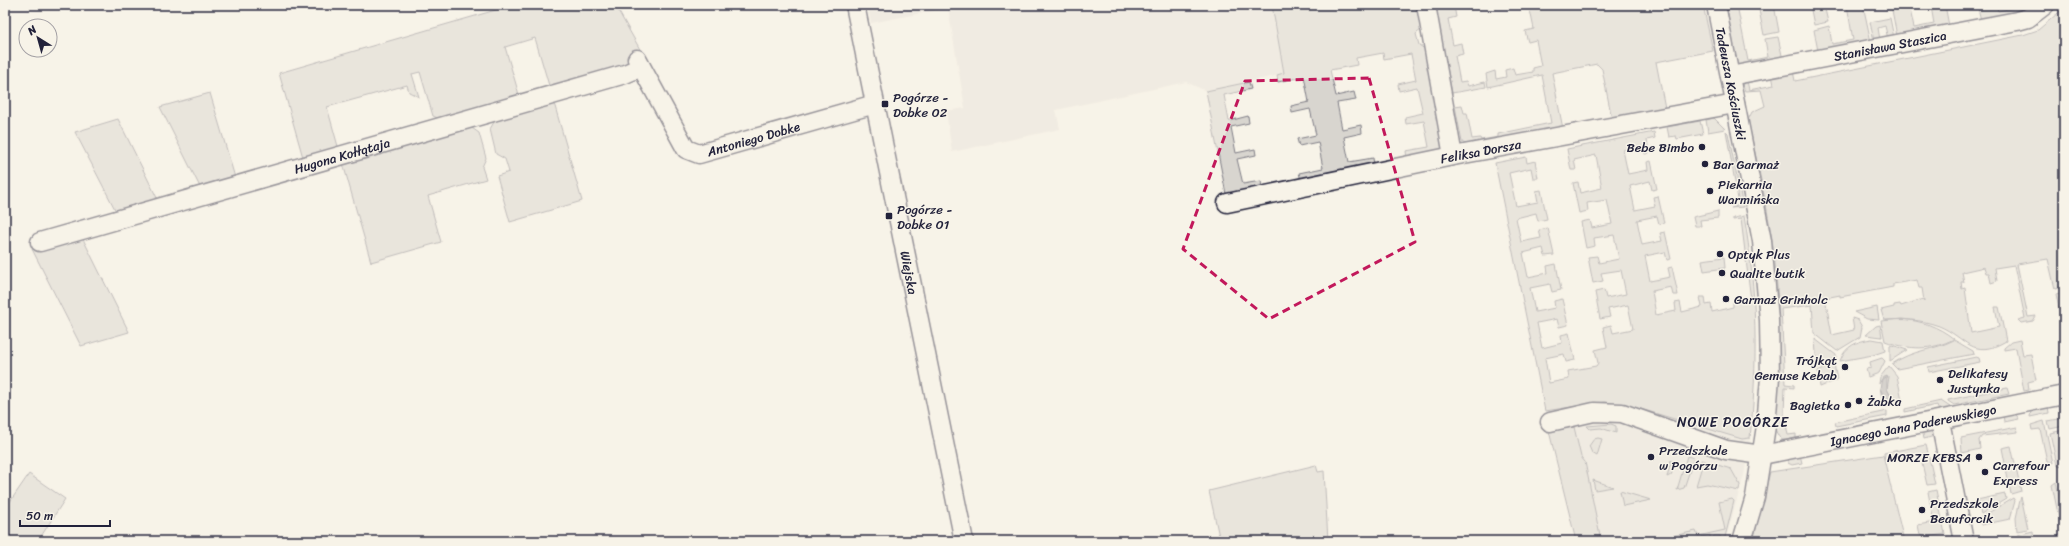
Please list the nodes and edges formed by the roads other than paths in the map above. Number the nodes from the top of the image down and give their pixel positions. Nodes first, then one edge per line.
1 (855, 5) edge
2 (1426, 5) edge
3 (1716, 5) edge
4 (2045, 5) edge
5 (639, 63) joint
6 (1730, 76) junction
7 (875, 104) junction
8 (1735, 104) junction
9 (1453, 156) junction
10 (1227, 202) dead end
11 (40, 242) dead end
12 (2064, 395) edge
13 (1940, 421) junction
14 (1550, 422) dead end
15 (1762, 455) junction
16 (964, 541) edge
17 (1742, 541) edge
18 (1964, 541) edge

1 - 7 street, Wiejska
2 - 9 street
3 - 6 street, Tadeusza Kościuszki
4 - 6 street, Stanisława Staszica
5 - 7 street, Antoniego Dobke
5 - 11 street, Hugona Kołłątaja
6 - 8 street, Tadeusza Kościuszki
7 - 16 street, Wiejska
8 - 9 street, Feliksa Dorsza
8 - 15 street, Tadeusza Kościuszki
9 - 10 street, Feliksa Dorsza
12 - 13 street, Ignacego Jana Paderewskiego
13 - 15 street, Ignacego Jana Paderewskiego
13 - 18 street
14 - 15 street, Ignacego Jana Paderewskiego
15 - 17 street, Tadeusza Kościuszki

